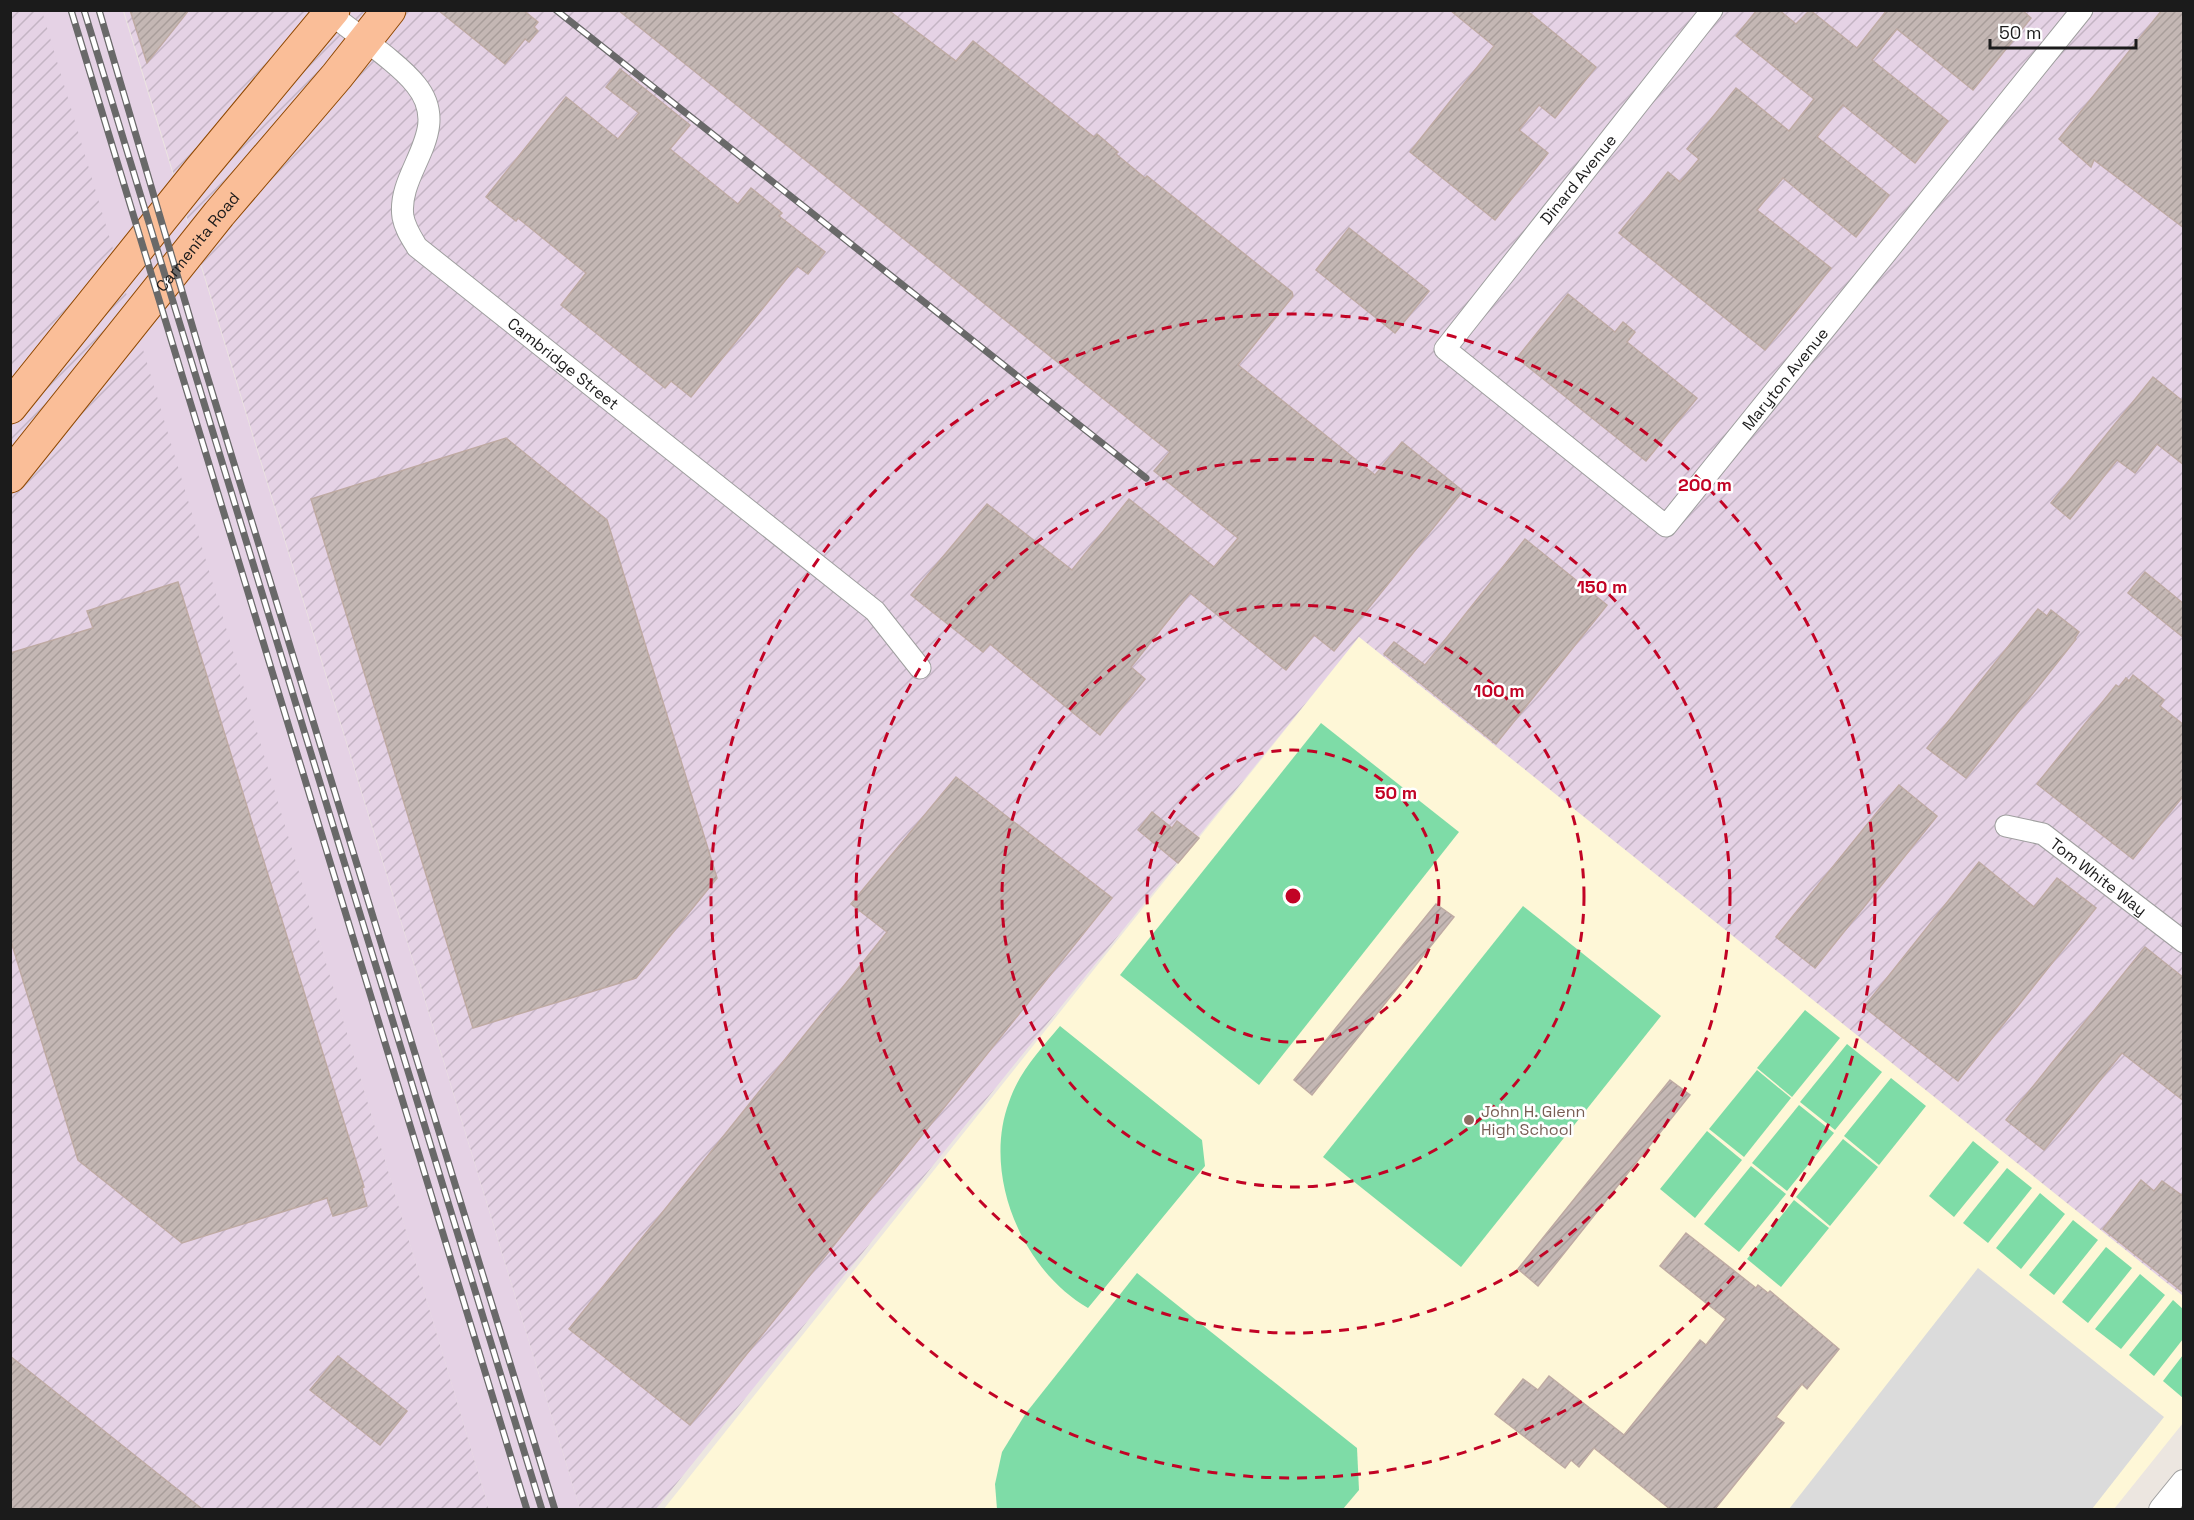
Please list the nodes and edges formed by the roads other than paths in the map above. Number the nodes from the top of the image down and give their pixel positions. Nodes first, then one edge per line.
1 (389, 10) edge
2 (1712, 10) edge
3 (2082, 10) edge
4 (332, 12) edge
5 (364, 41) junction
6 (1445, 349) joint
7 (10, 407) edge
8 (10, 476) edge
9 (920, 668) dead end
10 (2006, 826) dead end
11 (2184, 942) edge
12 (2184, 1483) edge
13 (2162, 1509) edge

1 - 5 main road, Carmenita Road
2 - 6 street, Dinard Avenue
3 - 6 street, Maryton Avenue
4 - 5 street, Cambridge Street
4 - 7 main road
5 - 8 main road, Carmenita Road
5 - 9 street, Cambridge Street
10 - 11 street, Tom White Way
12 - 13 street

